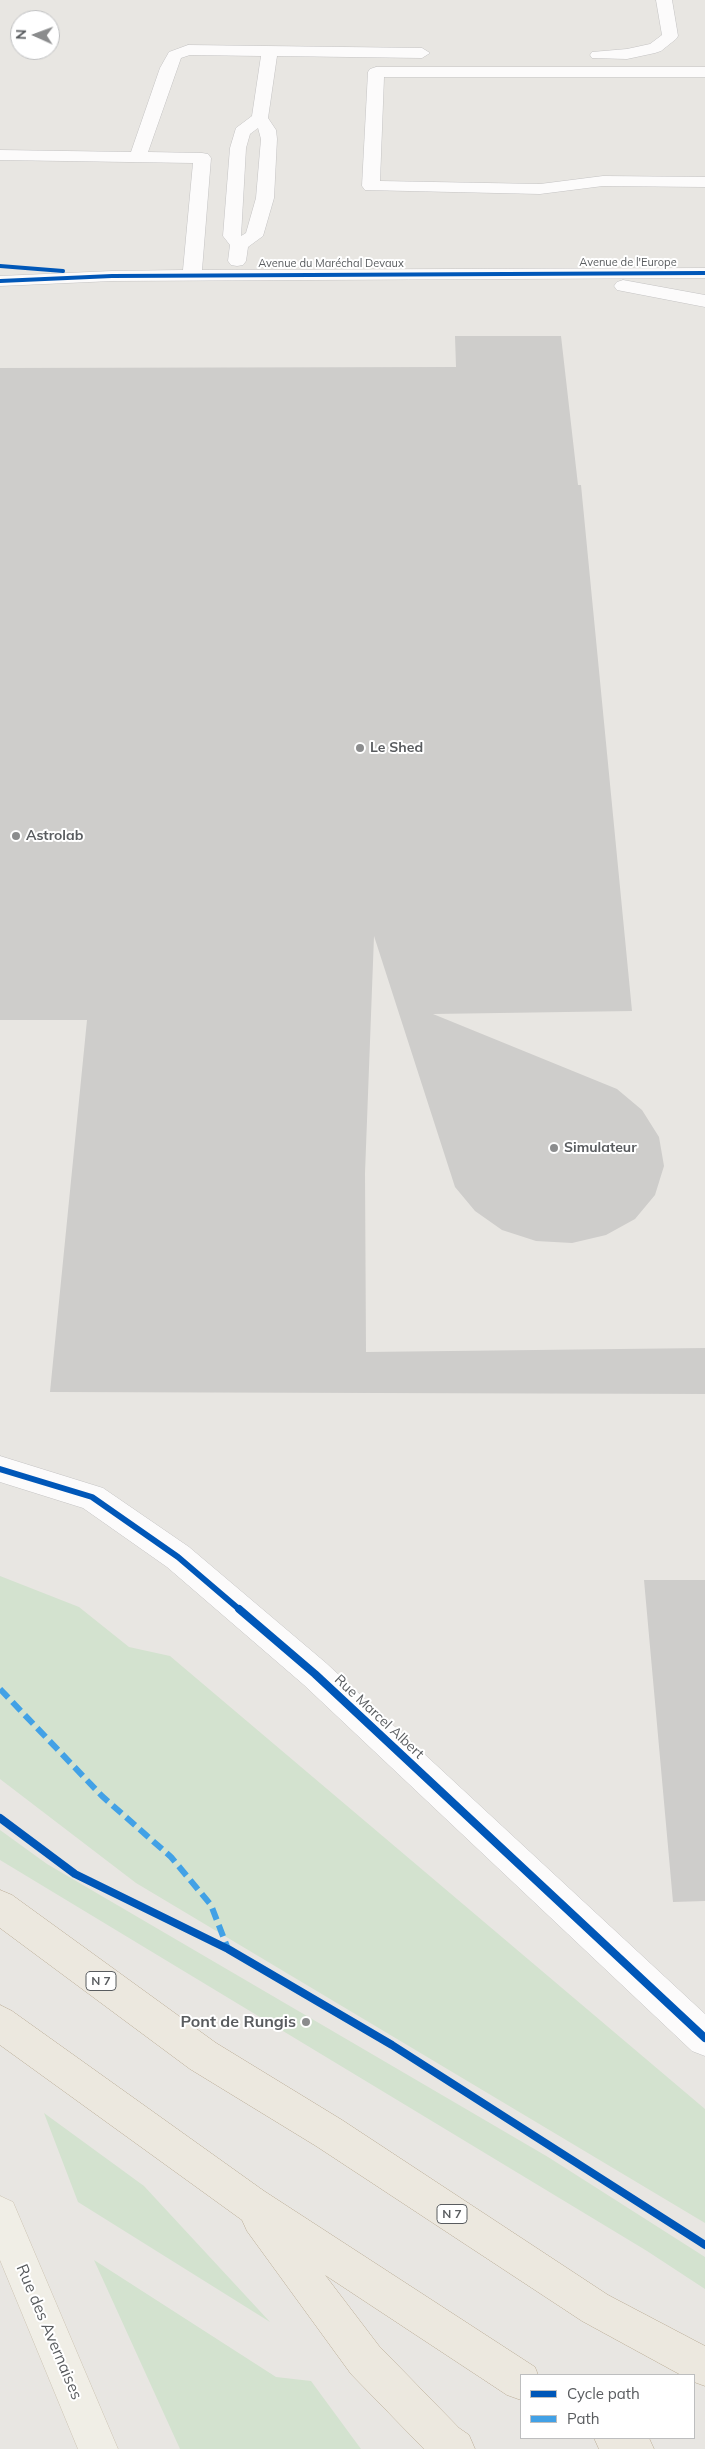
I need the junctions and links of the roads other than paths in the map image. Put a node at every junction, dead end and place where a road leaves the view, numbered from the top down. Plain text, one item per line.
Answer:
1 (664, 0) edge
2 (270, 51) junction
3 (438, 53) dead end
4 (586, 54) dead end
5 (705, 72) edge
6 (260, 118) junction
7 (0, 155) edge
8 (138, 156) junction
9 (705, 182) edge
10 (239, 245) junction
11 (0, 266) edge
12 (550, 273) junction
13 (705, 273) edge
14 (192, 275) junction
15 (234, 275) junction
16 (112, 276) junction
17 (0, 281) edge
18 (705, 301) edge
19 (0, 1469) edge
20 (0, 1907) edge
21 (0, 2023) edge
22 (705, 2038) edge
23 (251, 2204) junction
24 (0, 2215) edge
25 (705, 2367) edge
26 (520, 2380) edge
27 (616, 2439) edge
28 (98, 2449) edge
29 (455, 2449) edge
30 (634, 2449) edge

1 - 4 street
2 - 3 street
2 - 6 street
2 - 8 street
5 - 9 street
6 - 10 street
6 - 10 street
7 - 8 street
8 - 14 street
10 - 15 street
11 - 16 street, Avenue du Maréchal Devaux
12 - 13 street, Avenue de l'Europe
12 - 15 street, Avenue du Maréchal Devaux
12 - 18 street
14 - 15 street, Avenue du Maréchal Devaux
14 - 16 street, Avenue du Maréchal Devaux
16 - 17 street, Avenue du Maréchal Devaux
19 - 22 street, Rue Marcel Albert
20 - 25 highway, N 7
21 - 23 highway
23 - 26 highway
23 - 29 highway
24 - 28 main road, Rue des Avernaises
27 - 30 highway

